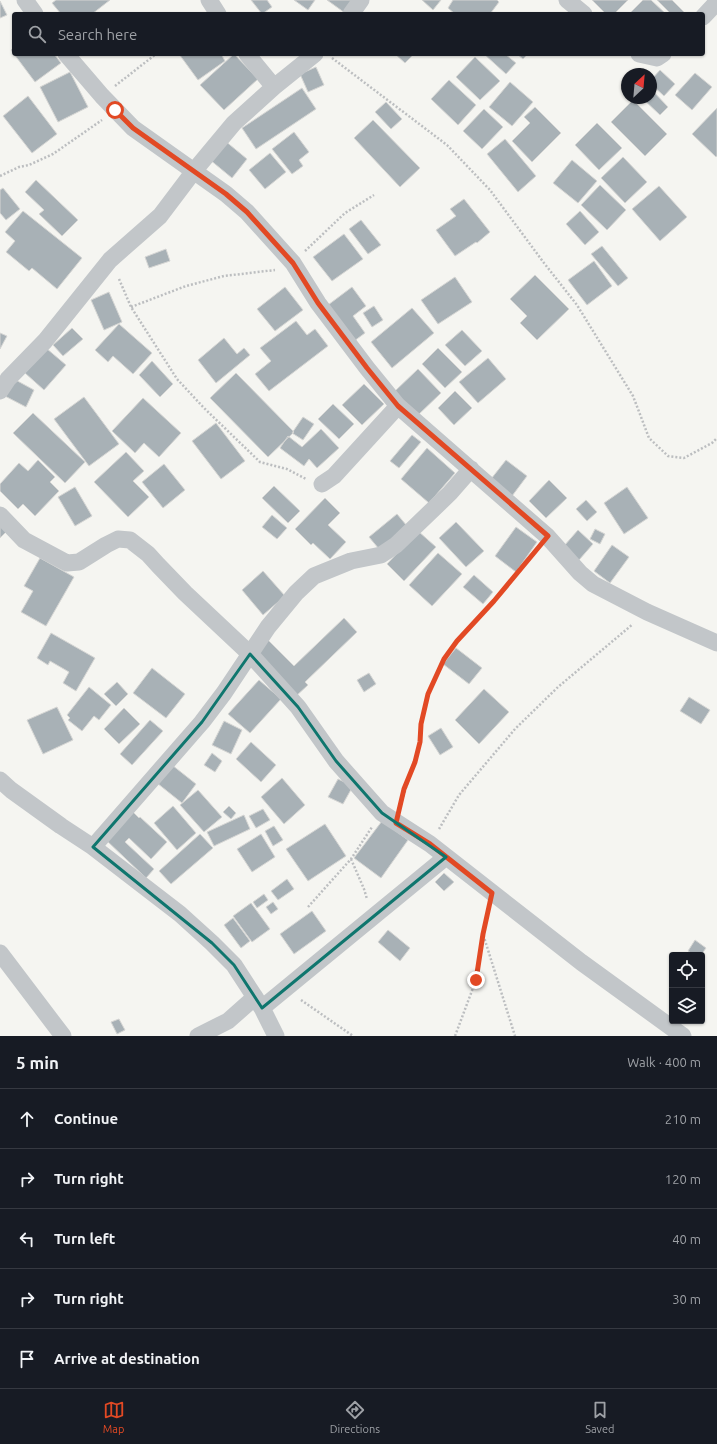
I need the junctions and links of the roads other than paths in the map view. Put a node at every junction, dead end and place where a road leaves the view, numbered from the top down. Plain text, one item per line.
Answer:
1 (24, 0) edge
2 (209, 0) edge
3 (361, 0) edge
4 (567, 0) edge
5 (717, 2) edge
6 (33, 12) edge
7 (217, 12) edge
8 (352, 12) edge
9 (582, 12) edge
10 (705, 15) edge
11 (68, 56) edge
12 (249, 56) edge
13 (313, 56) edge
14 (648, 56) edge
15 (660, 56) edge
16 (274, 87) junction
17 (194, 171) junction
18 (0, 391) edge
19 (398, 406) junction
20 (471, 469) junction
21 (322, 484) road end
22 (0, 515) edge
23 (717, 643) edge
24 (250, 654) junction
25 (0, 780) edge
26 (93, 847) junction
27 (446, 857) junction
28 (3, 962) edge
29 (258, 1003) junction
30 (63, 1036) edge
31 (198, 1036) edge
32 (276, 1036) edge
33 (683, 1036) edge

1 - 6 street
2 - 7 street
3 - 8 street
4 - 9 street
5 - 10 street
11 - 17 street
12 - 16 street
13 - 16 street
14 - 15 street
16 - 17 street
17 - 18 street
17 - 19 street
19 - 20 street
19 - 21 street
20 - 23 street
20 - 24 street
22 - 24 street
24 - 26 street
24 - 27 street
25 - 26 street
26 - 29 street
27 - 29 street
27 - 33 street
28 - 30 street
29 - 31 street
29 - 32 street

